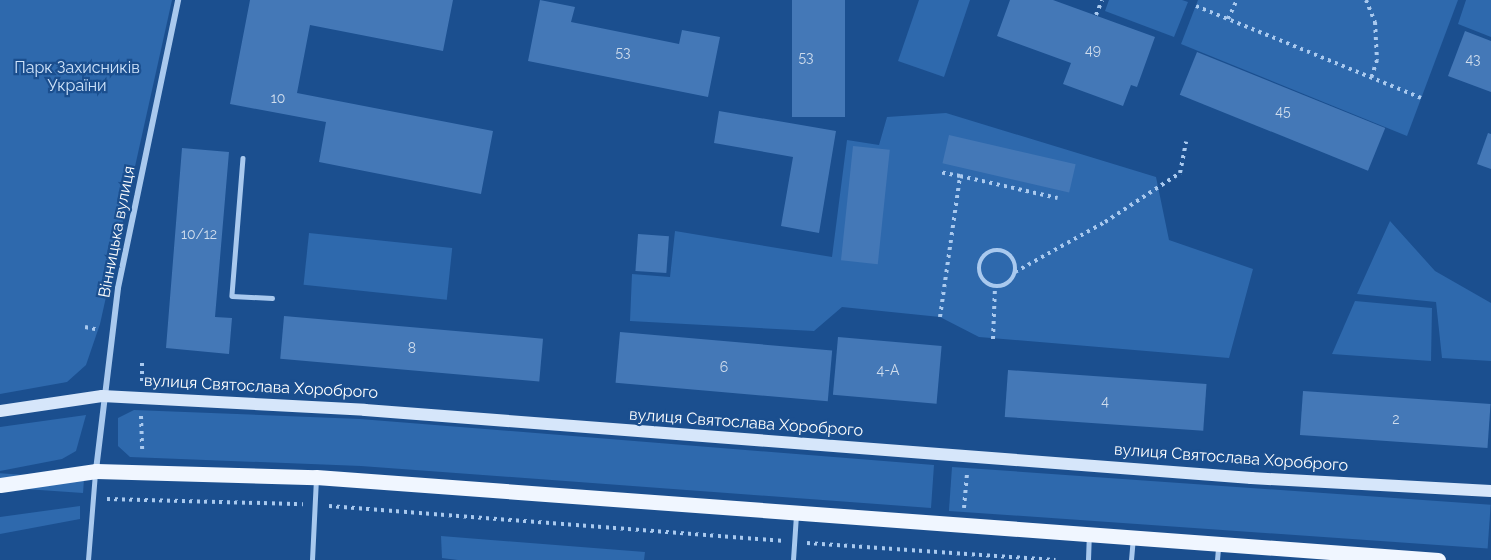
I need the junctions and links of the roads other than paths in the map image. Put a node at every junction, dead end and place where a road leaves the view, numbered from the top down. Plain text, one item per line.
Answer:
1 (178, 0) edge
2 (243, 158) dead end
3 (272, 298) dead end
4 (102, 396) junction
5 (0, 411) edge
6 (96, 471) junction
7 (316, 477) junction
8 (0, 484) edge
9 (1491, 491) edge
10 (796, 511) junction
11 (1089, 533) junction
12 (1134, 536) junction
13 (1218, 543) junction
14 (88, 560) edge
15 (312, 560) edge
16 (793, 560) edge
17 (1088, 560) edge
18 (1131, 560) edge
19 (1217, 560) edge
20 (1438, 560) edge

1 - 4 street, Вінницька вулиця
2 - 3 lane
4 - 5 street, вулиця Святослава Хороброго
4 - 6 street, Вінницька вулиця
4 - 9 street, вулиця Святослава Хороброго
6 - 7 main road
6 - 8 main road
6 - 14 lane
7 - 10 main road
7 - 15 lane
10 - 11 main road
10 - 16 lane
11 - 12 main road
11 - 17 lane
12 - 13 main road
12 - 18 lane
13 - 19 lane
13 - 20 main road

